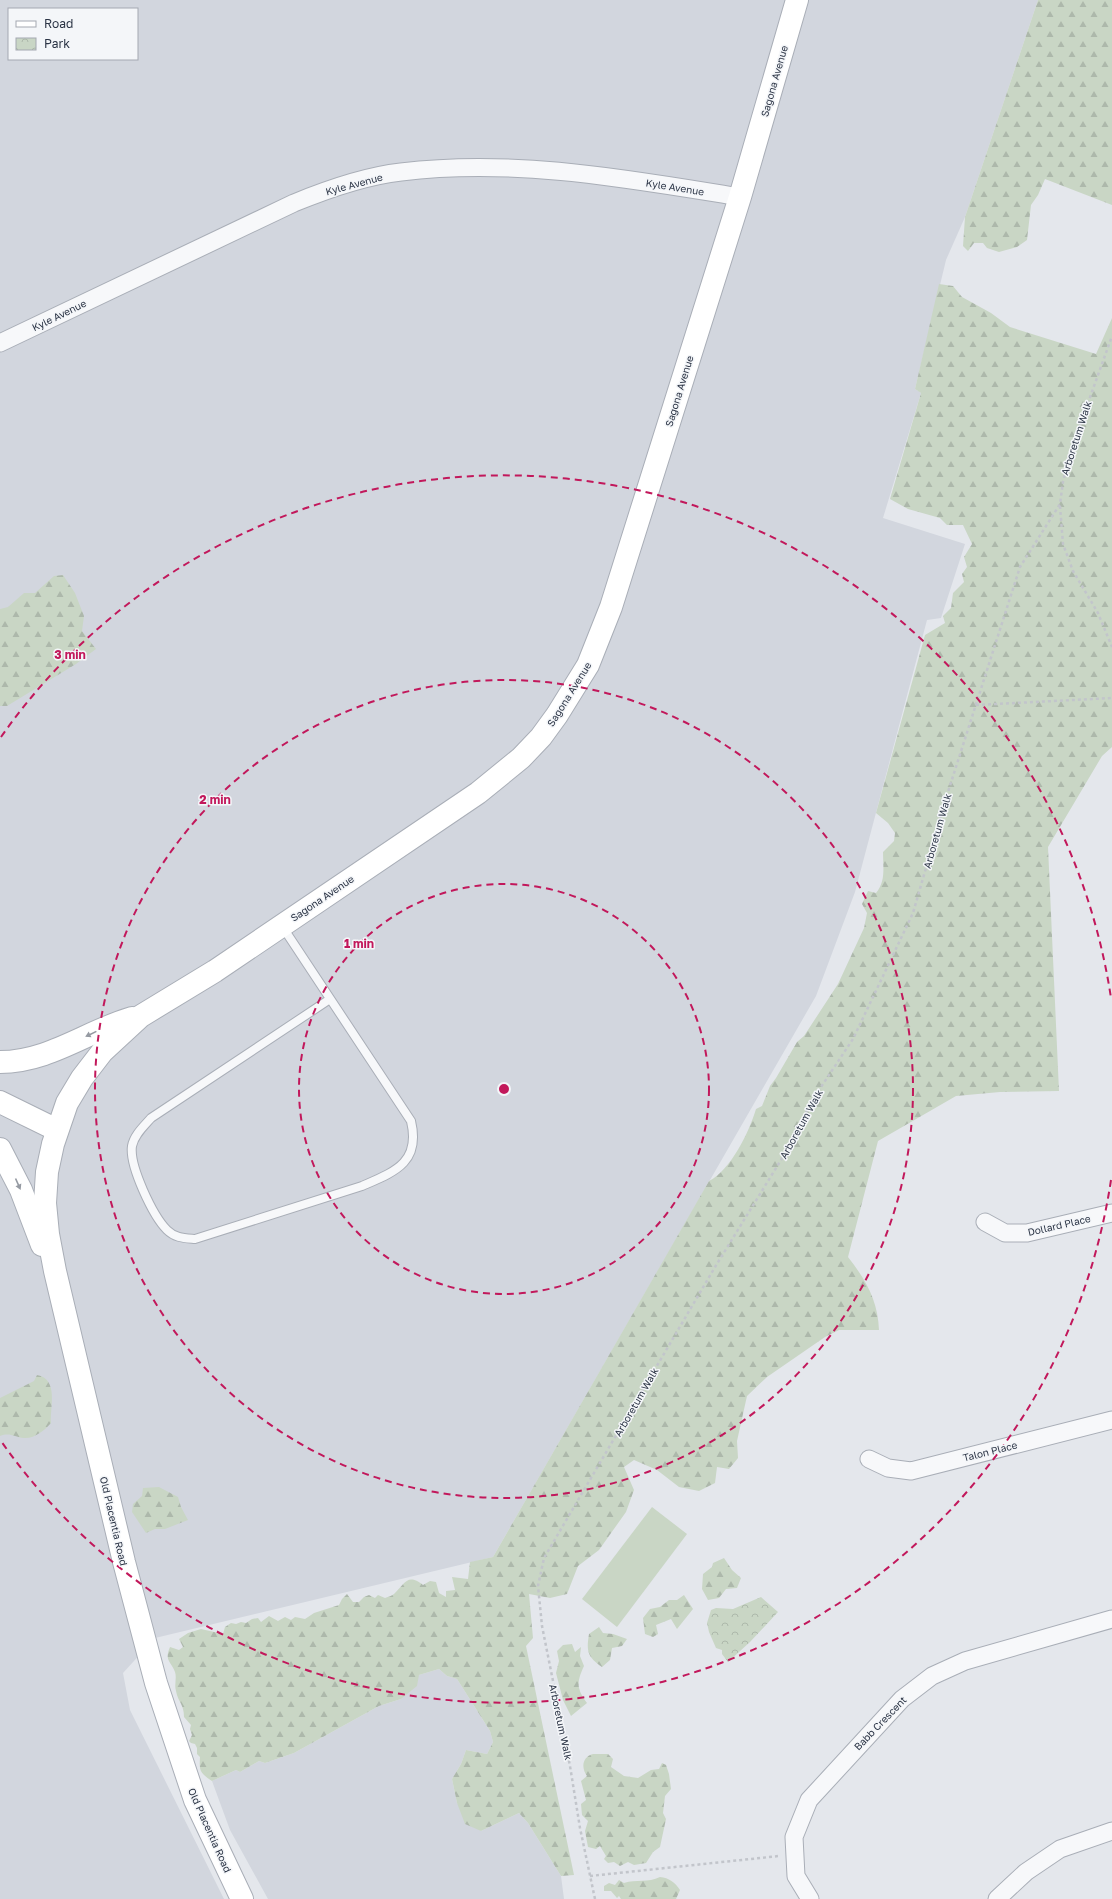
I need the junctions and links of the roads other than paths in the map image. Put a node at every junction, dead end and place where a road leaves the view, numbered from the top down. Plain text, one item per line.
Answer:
1 (797, 0) edge
2 (740, 197) junction
3 (0, 343) edge
4 (282, 926) junction
5 (330, 999) junction
6 (141, 1016) junction
7 (0, 1062) edge
8 (0, 1102) edge
9 (57, 1130) junction
10 (0, 1149) edge
11 (1112, 1212) edge
12 (985, 1222) dead end
13 (55, 1271) junction
14 (1112, 1420) edge
15 (869, 1459) dead end
16 (1112, 1619) edge
17 (1112, 1832) edge
18 (242, 1899) edge
19 (810, 1899) edge
20 (997, 1899) edge

1 - 2 main road, Sagona Avenue
2 - 3 street, Kyle Avenue
2 - 4 main road, Sagona Avenue
4 - 5 lane
4 - 6 main road, Sagona Avenue
5 - 5 lane
6 -> 7 main road
6 - 9 main road, Sagona Avenue
8 - 9 main road
9 - 13 main road, Old Placentia Road
10 -> 13 main road
11 - 12 street, Dollard Place
13 - 18 main road, Old Placentia Road
14 - 15 street, Talon Place
16 - 19 street, Babb Crescent
17 - 20 street

